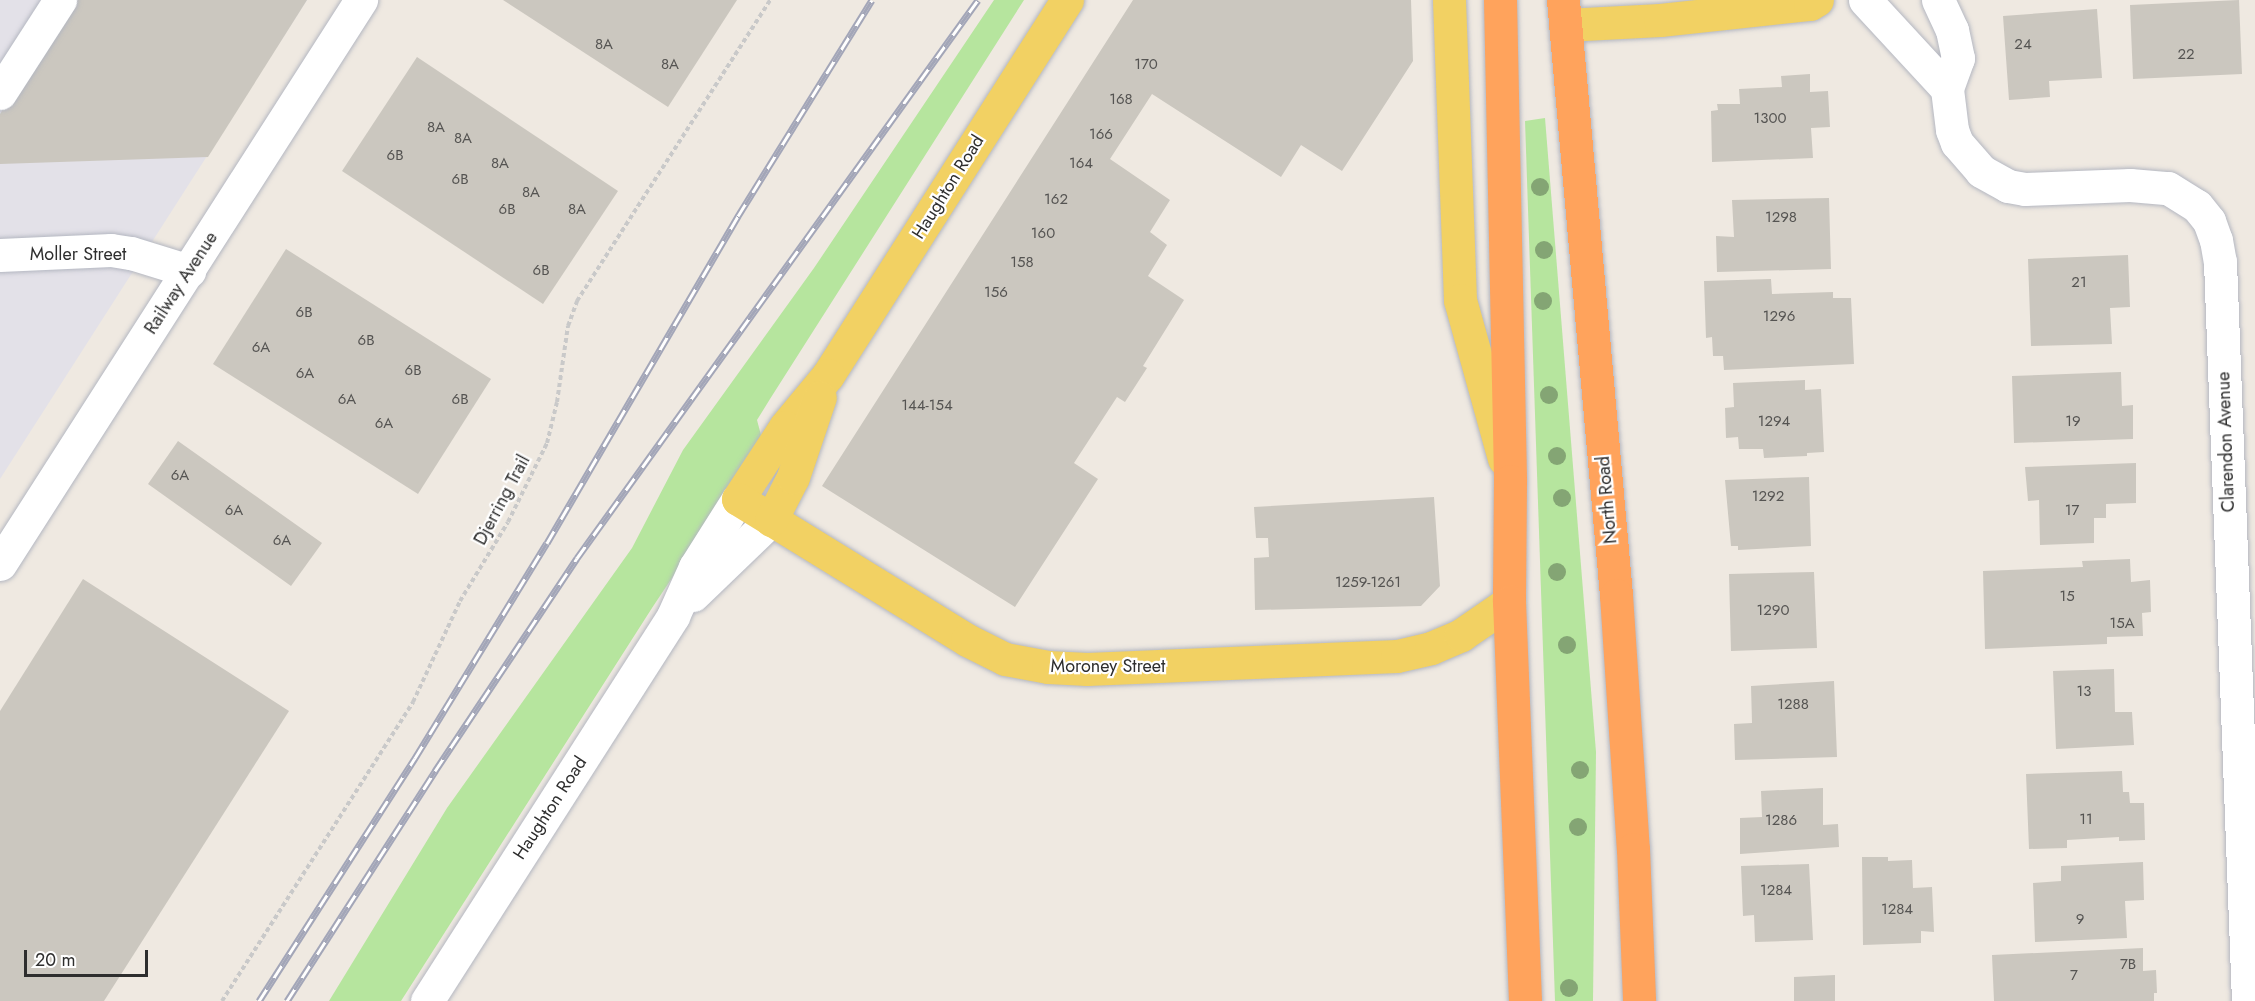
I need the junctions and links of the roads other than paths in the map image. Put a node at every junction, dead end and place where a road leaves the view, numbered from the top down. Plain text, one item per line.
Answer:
1 (60, 0) edge
2 (361, 0) edge
3 (1067, 0) edge
4 (1449, 0) edge
5 (1500, 0) edge
6 (1817, 0) edge
7 (1864, 0) edge
8 (1938, 0) edge
9 (1635, 10) edge
10 (1564, 13) edge
11 (1947, 89) junction
12 (0, 93) edge
13 (0, 255) edge
14 (189, 271) junction
15 (828, 375) junction
16 (1510, 481) junction
17 (738, 499) junction
18 (771, 520) junction
19 (0, 564) edge
20 (1509, 602) junction
21 (673, 616) junction
22 (2248, 840) edge
23 (427, 1001) edge
24 (1525, 1001) edge
25 (1639, 1001) edge
26 (2248, 1001) edge

1 - 12 street
2 - 14 street, Railway Avenue
3 - 15 main road, Haughton Road
4 - 16 main road
5 - 16 highway
6 - 9 main road
7 - 11 street
8 - 11 street, Clarendon Avenue
9 - 10 main road
10 - 25 highway, North Road
11 - 22 street, Clarendon Avenue
13 - 14 street, Moller Street
14 - 19 street, Railway Avenue
15 - 17 main road, Haughton Road
15 - 18 main road, Haughton Road
16 - 20 highway
17 - 18 main road, Moroney Street
17 - 21 street, Haughton Road
18 - 20 main road, Moroney Street
18 - 21 street, Haughton Road
20 - 24 highway
21 - 23 street, Haughton Road
22 - 26 street, Clarendon Avenue

